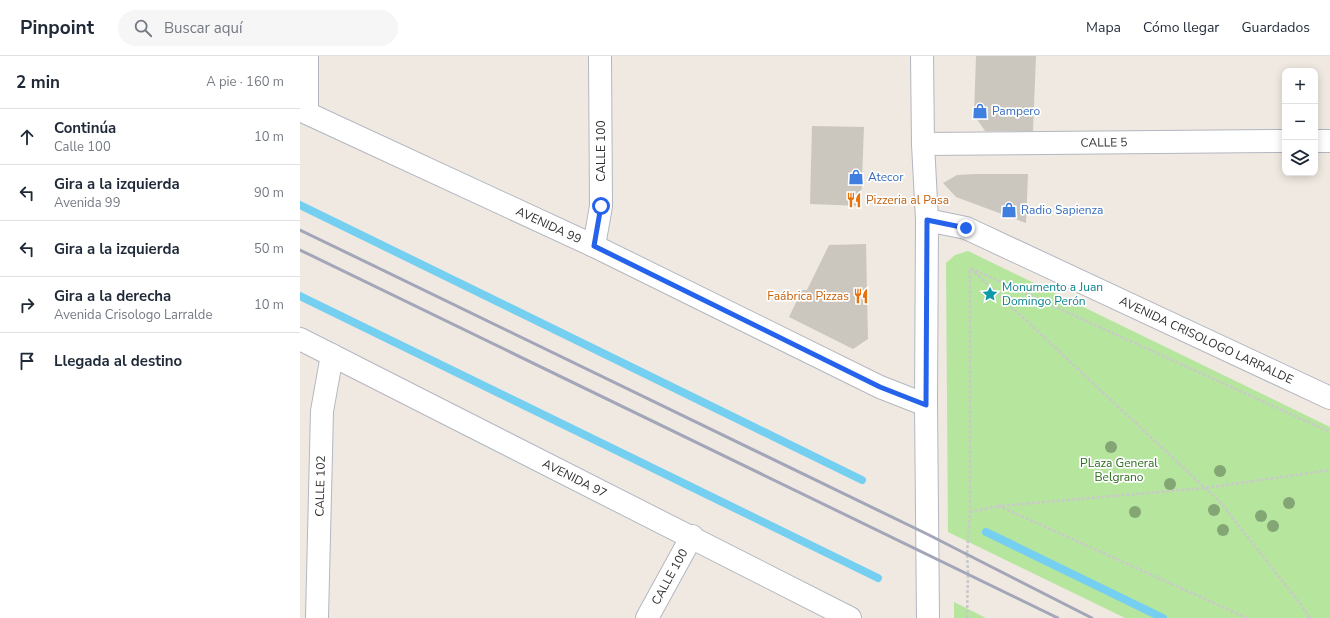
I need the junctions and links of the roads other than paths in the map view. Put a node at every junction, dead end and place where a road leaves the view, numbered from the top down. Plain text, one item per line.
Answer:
1 (307, 56) edge
2 (600, 56) edge
3 (922, 56) edge
4 (303, 111) edge
5 (1282, 141) edge
6 (1318, 141) edge
7 (1330, 141) edge
8 (923, 144) junction
9 (927, 220) junction
10 (594, 246) junction
11 (300, 339) edge
12 (332, 355) junction
13 (1330, 398) edge
14 (926, 405) junction
15 (692, 536) junction
16 (317, 618) edge
17 (647, 618) edge
18 (850, 618) edge
19 (928, 618) edge

1 - 4 street
2 - 10 street, CALLE 100
3 - 8 street
4 - 10 street, AVENIDA 99
5 - 8 street, CALLE 5
6 - 7 street
8 - 9 street
9 - 13 street, AVENIDA CRISOLOGO LARRALDE
9 - 14 street
10 - 14 street, AVENIDA 99
11 - 12 street, AVENIDA 97
12 - 15 street, AVENIDA 97
12 - 16 street, CALLE 102
14 - 19 street
15 - 17 street, CALLE 100
15 - 18 street, AVENIDA 97

